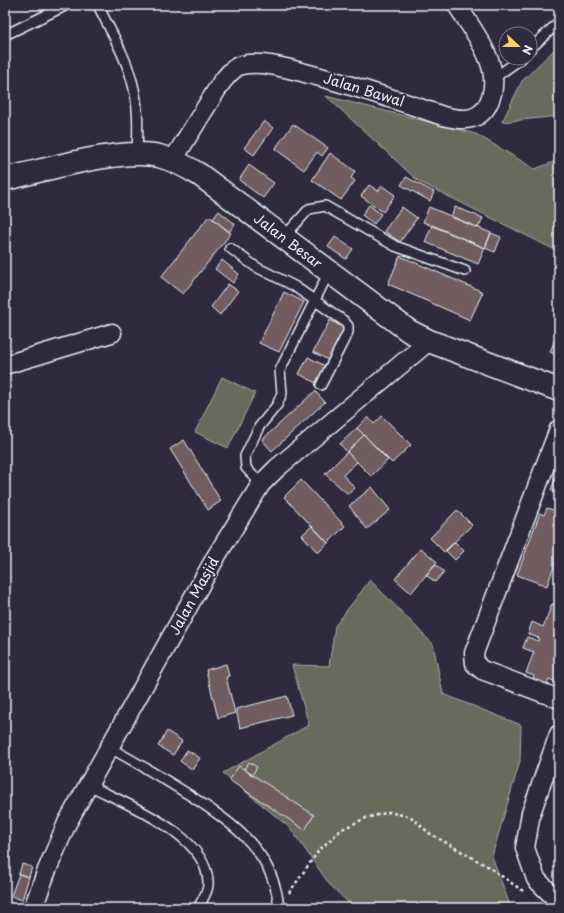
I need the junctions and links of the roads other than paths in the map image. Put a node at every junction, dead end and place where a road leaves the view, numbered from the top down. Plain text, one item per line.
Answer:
1 (67, 5) edge
2 (98, 5) edge
3 (457, 5) edge
4 (559, 22) edge
5 (5, 36) edge
6 (538, 42) edge
7 (511, 66) edge
8 (494, 78) junction
9 (138, 154) junction
10 (173, 160) junction
11 (5, 179) edge
12 (284, 238) junction
13 (230, 248) dead end
14 (465, 271) dead end
15 (329, 272) junction
16 (315, 301) junction
17 (112, 333) dead end
18 (430, 342) junction
19 (5, 365) edge
20 (321, 385) dead end
21 (559, 390) edge
22 (559, 429) edge
23 (262, 484) junction
24 (559, 699) edge
25 (559, 734) edge
26 (110, 748) junction
27 (88, 785) junction
28 (559, 902) edge
29 (33, 908) edge
30 (198, 908) edge
31 (279, 908) edge

1 - 5 lane
2 - 9 lane
3 - 8 street, Jalan Bawal
4 - 6 lane
7 - 8 lane
8 - 10 street, Jalan Bawal
9 - 10 street, Jalan Besar
9 - 11 street, Jalan Besar
10 - 12 street, Jalan Besar
12 - 14 lane
12 - 15 street, Jalan Besar
13 - 16 lane
15 - 16 lane
15 - 18 street, Jalan Besar
16 - 20 lane
16 - 23 lane
17 - 19 street
18 - 21 street, Jalan Besar
18 - 23 street, Jalan Masjid
22 - 24 street
23 - 26 street, Jalan Masjid
25 - 28 street
26 - 27 street, Jalan Masjid
26 - 31 lane
27 - 29 street, Jalan Masjid
27 - 30 lane

